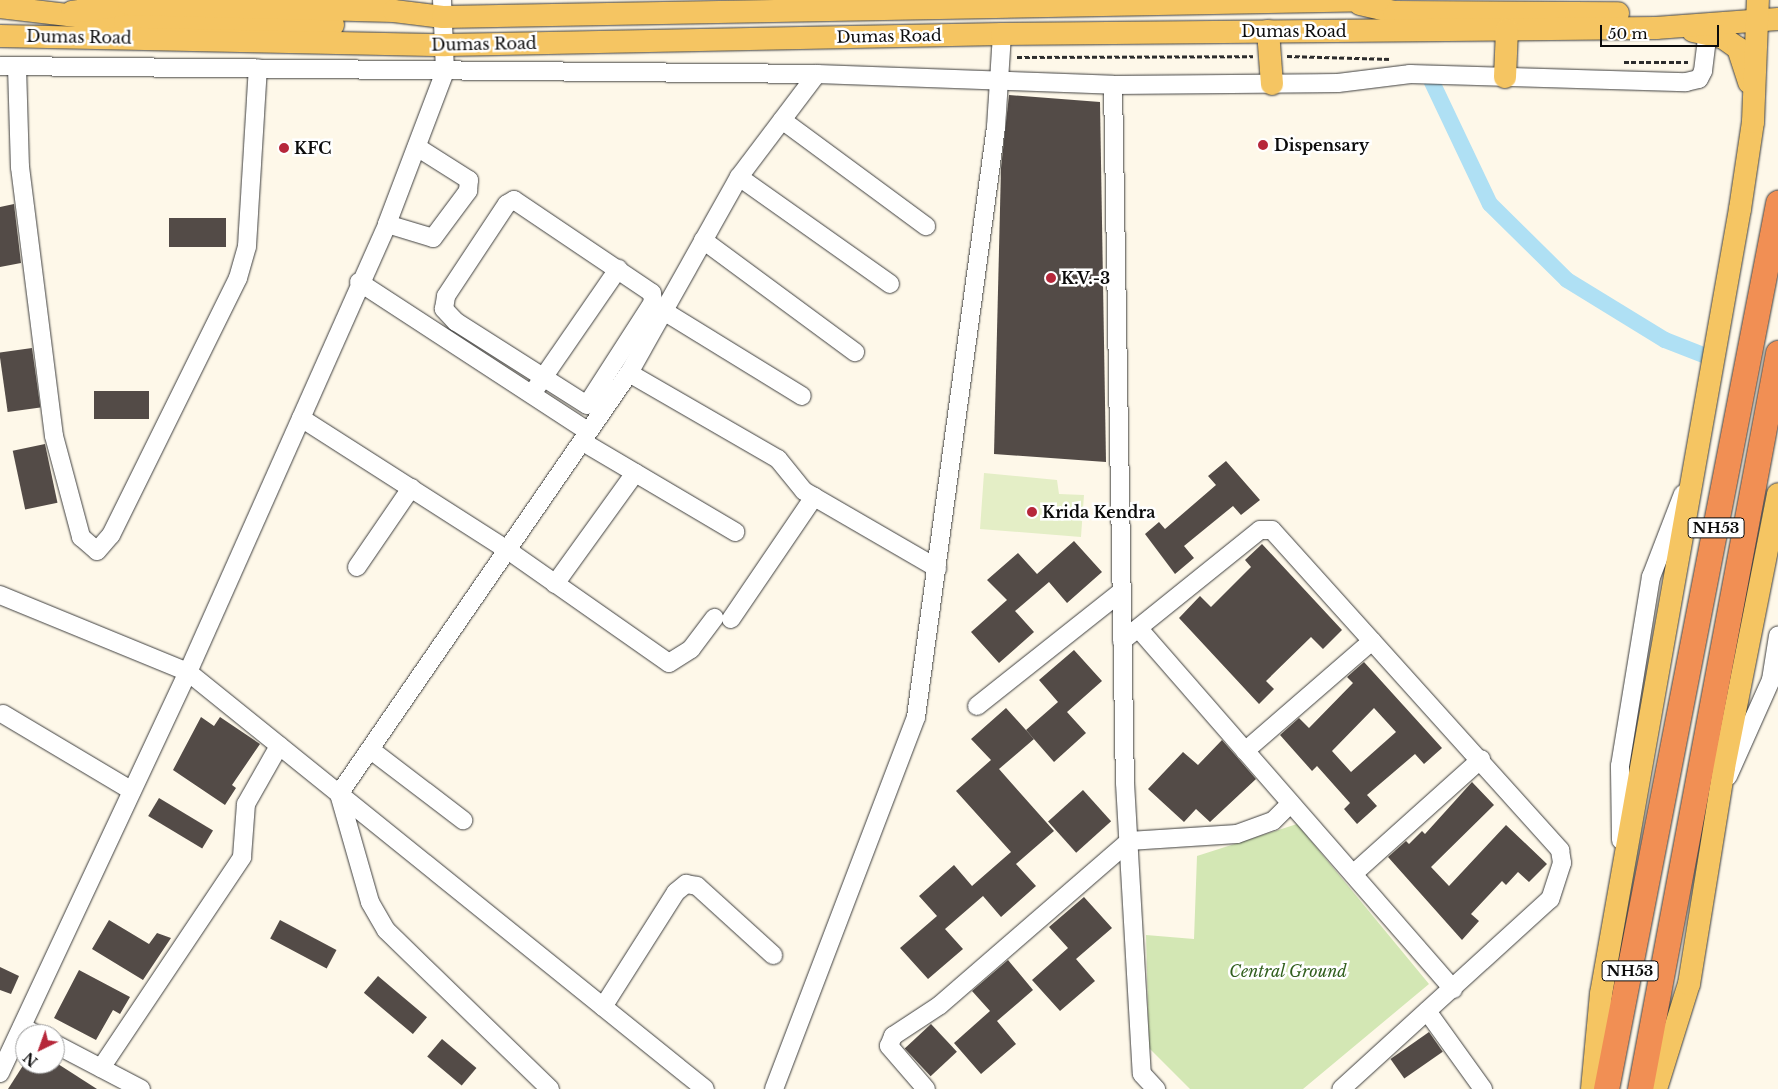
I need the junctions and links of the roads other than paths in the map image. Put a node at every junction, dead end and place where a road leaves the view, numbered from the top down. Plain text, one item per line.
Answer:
1 (1369, 2) edge
2 (0, 7) edge
3 (443, 9) edge
4 (1765, 12) edge
5 (1706, 28) junction
6 (1507, 30) junction
7 (1268, 31) junction
8 (1002, 34) junction
9 (0, 36) edge
10 (445, 45) junction
11 (9, 66) edge
12 (258, 68) junction
13 (445, 71) junction
14 (817, 74) junction
15 (1505, 77) junction
16 (1000, 83) junction
17 (1272, 84) junction
18 (1113, 85) junction
19 (782, 120) junction
20 (1752, 128) junction
21 (417, 147) junction
22 (739, 177) junction
23 (1778, 203) edge
24 (387, 224) junction
25 (926, 226) dead end
26 (703, 240) junction
27 (618, 269) junction
28 (359, 282) junction
29 (890, 284) dead end
30 (444, 309) junction
31 (662, 310) junction
32 (431, 329) junction
33 (855, 352) dead end
34 (1778, 353) edge
35 (629, 373) junction
36 (542, 379) junction
37 (531, 394) junction
38 (802, 396) dead end
39 (301, 418) junction
40 (586, 437) junction
41 (635, 473) junction
42 (411, 488) junction
43 (1778, 494) edge
44 (814, 497) junction
45 (735, 532) dead end
46 (509, 551) junction
47 (357, 567) dead end
48 (937, 568) junction
49 (555, 584) junction
50 (1121, 592) junction
51 (0, 595) edge
52 (1139, 629) junction
53 (1778, 636) edge
54 (1372, 641) junction
55 (1122, 642) junction
56 (188, 672) junction
57 (977, 706) dead end
58 (3, 714) dead end
59 (279, 746) junction
60 (371, 750) junction
61 (1246, 751) junction
62 (1481, 759) junction
63 (132, 791) junction
64 (339, 794) junction
65 (1719, 797) junction
66 (1290, 803) junction
67 (462, 820) dead end
68 (1129, 840) junction
69 (1353, 874) junction
70 (772, 955) dead end
71 (1453, 989) junction
72 (603, 1007) junction
73 (1427, 1011) junction
74 (32, 1024) edge
75 (65, 1049) edge
76 (15, 1051) edge
77 (101, 1068) junction
78 (0, 1073) edge
79 (1151, 1087) edge
80 (141, 1089) edge
81 (550, 1089) edge
82 (705, 1089) edge
83 (774, 1089) edge
84 (926, 1089) edge
85 (1341, 1089) edge
86 (1483, 1089) edge
87 (1592, 1089) edge
88 (1606, 1089) edge
89 (1640, 1089) edge
90 (1656, 1089) edge

1 - 3 main road
1 - 5 main road
2 - 3 main road
3 - 10 street
4 - 5 main road, Dumas Road
4 - 20 main road
5 - 6 main road, Dumas Road
5 - 15 street
5 - 20 main road
6 - 7 main road, Dumas Road
6 - 15 main road
7 - 8 main road, Dumas Road
7 - 17 main road
8 - 10 main road, Dumas Road
8 - 16 street
9 - 10 main road, Dumas Road
10 - 13 street
11 - 12 street
11 - 12 street
12 - 13 street
13 - 14 street
13 - 21 street
14 - 16 street
14 - 19 street
15 - 17 street
16 - 18 street
16 - 48 street
17 - 18 street
18 - 50 street
19 - 22 street
19 - 25 street
20 - 87 main road
21 - 24 street
21 - 24 street
22 - 26 street
22 - 29 street
23 - 88 highway, NH53
24 - 28 street
26 - 31 street
26 - 33 street
27 - 30 street
27 - 36 street
27 - 36 street
28 - 32 street
28 - 39 street
30 - 32 street
30 - 36 street
31 - 35 street
31 - 38 street
32 - 37 street
34 - 89 highway, NH53
35 - 40 street
35 - 44 street
36 - 37 street
37 - 40 street
39 - 42 street
39 - 56 street
40 - 41 street
40 - 46 street
41 - 45 street
41 - 49 street
42 - 46 street
42 - 47 street
43 - 65 main road
44 - 48 street
44 - 49 street
46 - 49 street
46 - 60 street
48 - 83 street
50 - 55 street
50 - 57 street
51 - 56 street
52 - 54 street
52 - 55 street
52 - 61 street
53 - 65 street
54 - 61 street
54 - 62 street
55 - 68 street
56 - 59 street
56 - 63 street
58 - 63 street
59 - 64 street
59 - 77 street
60 - 64 street
60 - 67 street
61 - 66 street
62 - 69 street
62 - 71 street
63 - 74 street
64 - 72 street
64 - 81 street
65 - 90 main road
66 - 68 street
66 - 69 street
68 - 79 street
68 - 84 street
69 - 71 street
70 - 72 street
71 - 73 street
72 - 82 street
73 - 85 street
73 - 86 street
75 - 77 street
76 - 78 street
77 - 80 street

